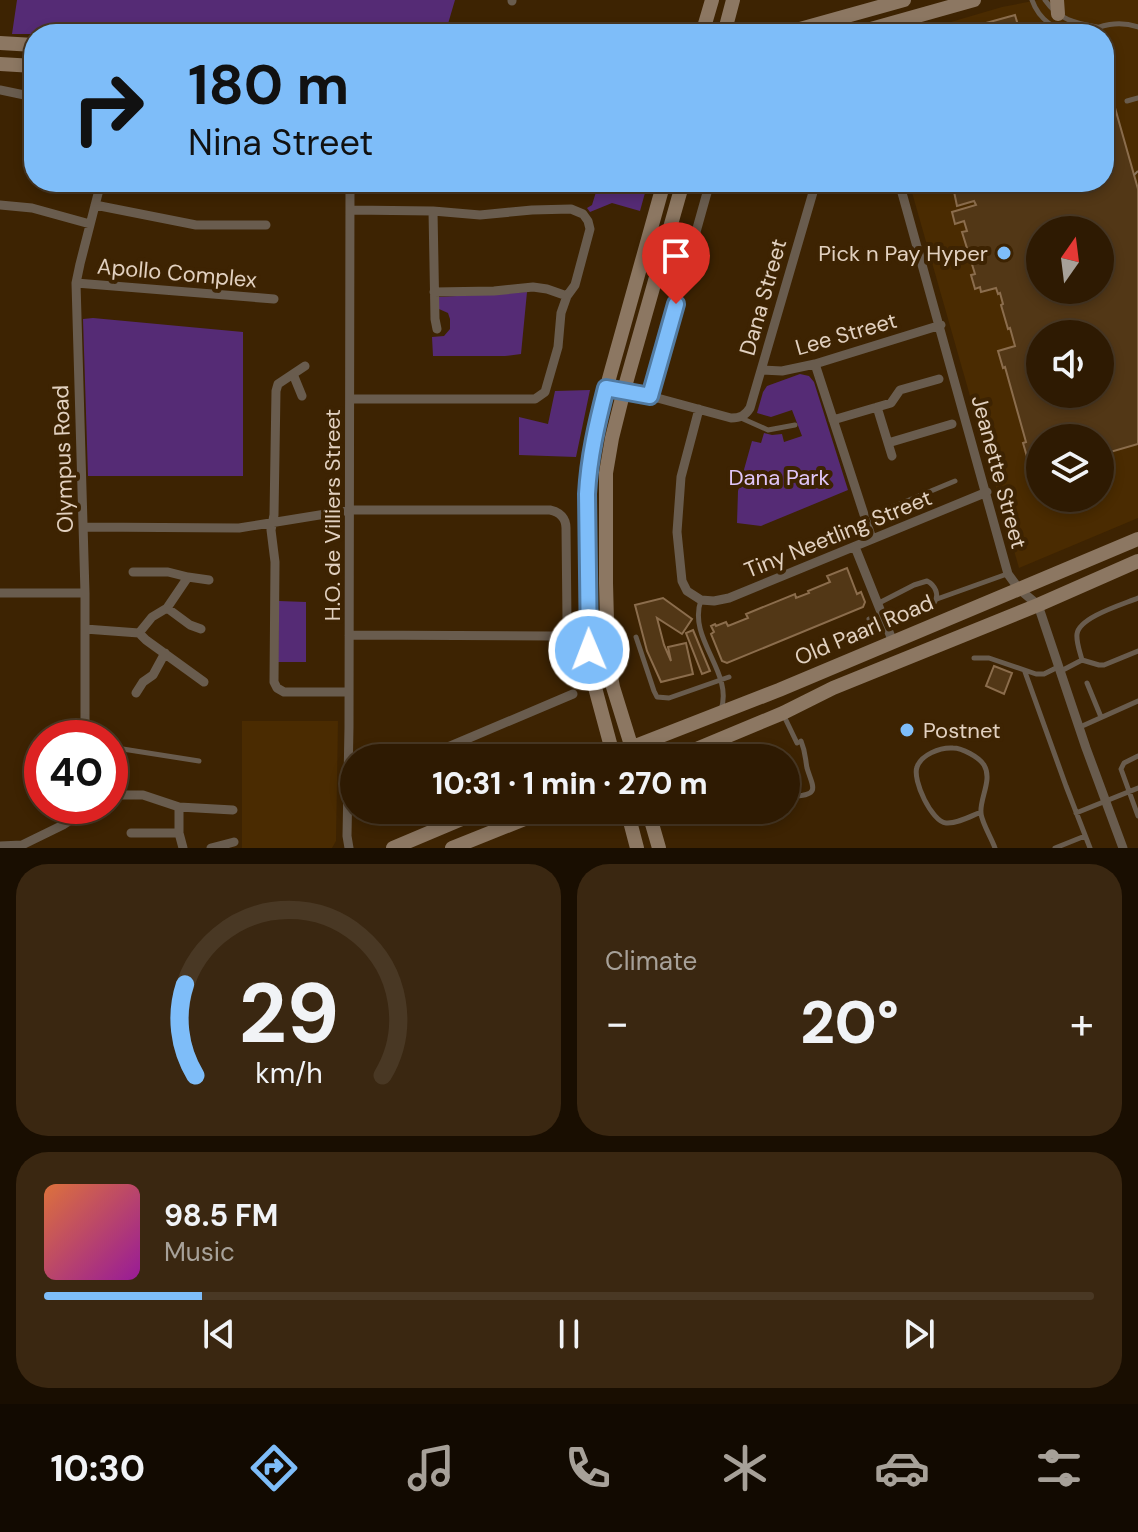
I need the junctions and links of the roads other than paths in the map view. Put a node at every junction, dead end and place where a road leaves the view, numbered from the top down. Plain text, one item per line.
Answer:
1 (712, 0) edge
2 (733, 0) edge
3 (904, 0) edge
4 (974, 0) edge
5 (1032, 0) edge
6 (1045, 0) edge
7 (1057, 7) edge
8 (705, 24) edge
9 (727, 24) edge
10 (818, 24) edge
11 (889, 24) edge
12 (1050, 24) edge
13 (1080, 24) edge
14 (1111, 24) edge
15 (1137, 25) edge
16 (0, 43) edge
17 (24, 44) edge
18 (0, 64) edge
19 (24, 65) edge
20 (0, 90) edge
21 (24, 95) edge
22 (1138, 98) edge
23 (1127, 101) dead end
24 (98, 192) edge
25 (350, 192) edge
26 (661, 192) edge
27 (680, 192) edge
28 (707, 192) edge
29 (813, 192) edge
30 (902, 192) edge
31 (0, 205) edge
32 (95, 205) junction
33 (351, 210) junction
34 (433, 211) junction
35 (90, 224) junction
36 (266, 225) dead end
37 (76, 283) junction
38 (434, 292) junction
39 (567, 296) junction
40 (274, 299) dead end
41 (941, 325) junction
42 (437, 329) dead end
43 (815, 364) junction
44 (305, 366) dead end
45 (761, 370) junction
46 (293, 374) junction
47 (939, 379) dead end
48 (606, 388) junction
49 (624, 390) junction
50 (302, 396) dead end
51 (650, 396) junction
52 (350, 399) junction
53 (877, 407) junction
54 (699, 409) junction
55 (740, 418) junction
56 (833, 420) junction
57 (952, 424) dead end
58 (795, 425) dead end
59 (888, 443) junction
60 (892, 456) dead end
61 (955, 481) dead end
62 (987, 492) junction
63 (350, 510) junction
64 (865, 518) junction
65 (273, 523) junction
66 (84, 527) junction
67 (872, 539) junction
68 (1138, 539) edge
69 (855, 547) junction
70 (1138, 561) edge
71 (133, 572) dead end
72 (1008, 574) junction
73 (188, 577) junction
74 (209, 580) dead end
75 (1019, 589) junction
76 (0, 593) edge
77 (85, 593) junction
78 (1138, 598) edge
79 (701, 600) junction
80 (936, 600) junction
81 (878, 603) junction
82 (1038, 605) junction
83 (167, 608) junction
84 (884, 617) junction
85 (869, 619) dead end
86 (85, 629) junction
87 (201, 629) dead end
88 (139, 633) junction
89 (349, 635) junction
90 (636, 637) dead end
91 (893, 642) junction
92 (1138, 651) edge
93 (165, 653) junction
94 (974, 658) dead end
95 (1082, 660) junction
96 (1059, 669) junction
97 (1025, 672) junction
98 (729, 677) dead end
99 (721, 681) junction
100 (204, 682) dead end
101 (1087, 683) dead end
102 (349, 692) junction
103 (136, 693) dead end
104 (573, 694) dead end
105 (1138, 701) edge
106 (720, 713) junction
107 (783, 713) junction
108 (1101, 717) junction
109 (85, 720) edge
110 (1079, 727) junction
111 (350, 744) edge
112 (455, 744) edge
113 (608, 744) edge
114 (630, 744) edge
115 (653, 744) edge
116 (709, 744) edge
117 (128, 750) edge
118 (1138, 756) edge
119 (199, 761) dead end
120 (1138, 788) edge
121 (1129, 793) junction
122 (128, 795) edge
123 (800, 797) edge
124 (1106, 801) junction
125 (179, 807) junction
126 (233, 810) dead end
127 (981, 812) junction
128 (1076, 813) junction
129 (1138, 816) edge
130 (63, 824) edge
131 (348, 824) edge
132 (450, 824) edge
133 (512, 824) edge
134 (631, 824) edge
135 (652, 824) edge
136 (131, 833) dead end
137 (179, 833) junction
138 (1085, 836) junction
139 (234, 842) dead end
140 (0, 846) edge
141 (183, 848) edge
142 (211, 848) edge
143 (349, 848) edge
144 (393, 848) edge
145 (452, 848) edge
146 (637, 848) edge
147 (659, 848) edge
148 (995, 848) edge
149 (1055, 848) edge
150 (1090, 848) edge
151 (1123, 848) edge

1 - 8 street
2 - 9 street
3 - 10 street
4 - 11 street
5 - 12 lane
6 - 7 lane
7 - 13 lane
14 - 15 lane
16 - 17 street
18 - 19 street
20 - 21 street
22 - 23 lane
24 - 32 street, Olympus Road
25 - 33 street, H.O. de Villiers Street
26 - 48 street
27 - 49 street
28 - 51 street
29 - 45 street, Dana Street
30 - 41 street, Jeanette Street
31 - 35 street
32 - 35 street, Olympus Road
32 - 36 street
33 - 34 street
33 - 52 street, H.O. de Villiers Street
34 - 38 street
34 - 39 street
35 - 37 street, Olympus Road
37 - 40 street, Apollo Complex
37 - 66 street, Olympus Road
38 - 39 street
38 - 42 street
39 - 52 street
41 - 43 street, Lee Street
41 - 62 street, Jeanette Street
43 - 45 street, Lee Street
43 - 56 street
44 - 46 street
45 - 55 street, Dana Street
46 - 50 street
46 - 65 street
47 - 53 street
48 - 49 street
48 - 113 street
49 - 51 street
49 - 114 street
51 - 54 street
52 - 63 street, H.O. de Villiers Street
53 - 56 street
53 - 59 street
54 - 55 street
54 - 79 street
55 - 58 lane
56 - 64 street
57 - 59 street
59 - 60 street
61 - 64 lane
62 - 67 street, Tiny Neetling Street
62 - 72 street, Jeanette Street
63 - 65 street
63 - 89 street, H.O. de Villiers Street
63 - 89 street
64 - 67 street
65 - 66 street
65 - 102 street
66 - 77 street, Olympus Road
67 - 69 street, Tiny Neetling Street
68 - 75 street, Old Paarl Road
69 - 79 street, Tiny Neetling Street
69 - 81 street
70 - 82 street, Old Paarl Road
71 - 73 street
72 - 75 street, Jeanette Street
72 - 80 lane
73 - 74 street
73 - 83 street
75 - 82 street, Jeanette Street
75 - 91 street, Old Paarl Road
76 - 77 street
77 - 86 street, Olympus Road
78 - 95 lane
79 - 99 lane
80 - 81 lane
80 - 84 lane
81 - 84 street
82 - 96 street
82 - 107 street, Old Paarl Road
83 - 87 street
83 - 88 street
84 - 85 lane
84 - 91 street
86 - 88 street
86 - 109 street, Olympus Road
88 - 93 street
89 - 102 street, H.O. de Villiers Street
90 - 99 lane
91 - 106 street, Old Paarl Road
92 - 95 lane
93 - 100 street
93 - 103 street
94 - 97 lane
95 - 96 lane
96 - 97 lane
96 - 110 street
97 - 128 lane
98 - 99 lane
99 - 106 lane
101 - 108 lane
102 - 111 street, H.O. de Villiers Street
104 - 112 street
105 - 108 lane
106 - 115 street, Old Paarl Road
107 - 116 street, Old Paarl Road
107 - 123 lane
108 - 110 lane
110 - 124 street
117 - 119 lane
118 - 121 lane
120 - 121 lane
121 - 124 lane
121 - 129 lane
122 - 125 street
124 - 128 lane
124 - 151 street
125 - 126 street
125 - 137 street
127 - 127 lane
127 - 148 lane
128 - 138 lane
130 - 140 street
131 - 143 street, H.O. de Villiers Street
132 - 144 street
133 - 145 street
134 - 146 street
135 - 147 street
136 - 137 street
137 - 141 street
138 - 149 lane
138 - 150 lane
139 - 142 street

